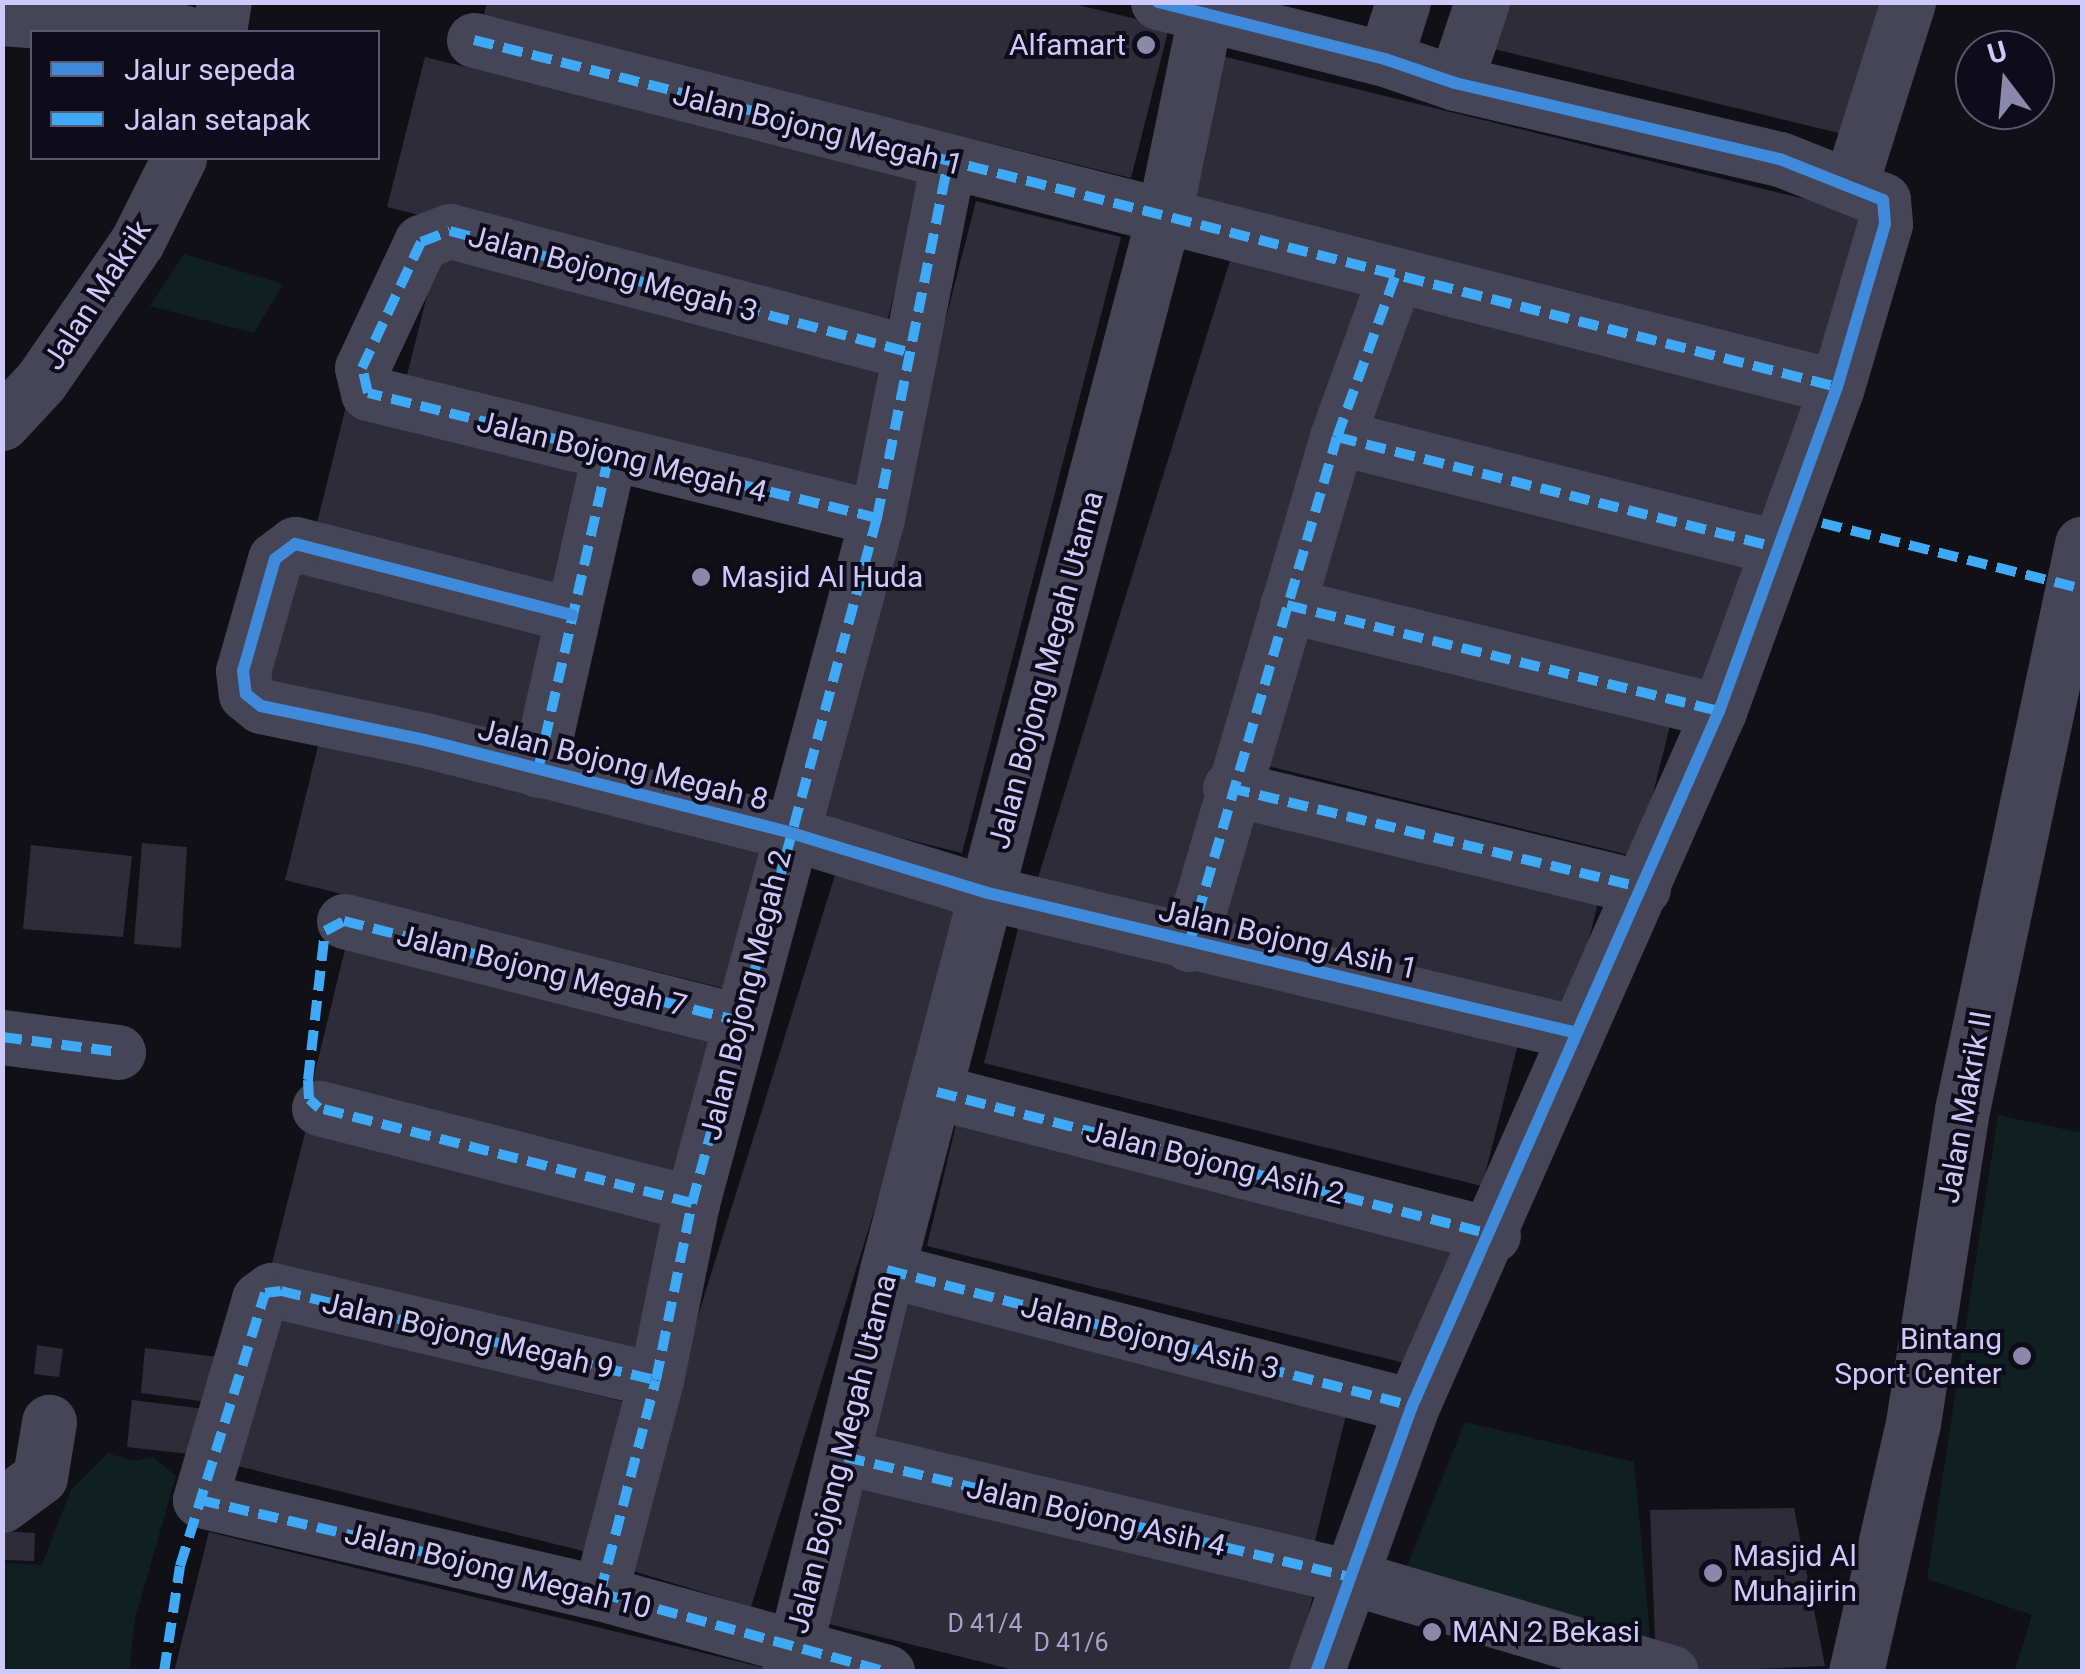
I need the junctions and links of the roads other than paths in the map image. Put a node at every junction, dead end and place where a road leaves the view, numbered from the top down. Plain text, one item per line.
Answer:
1 (224, 2) edge
2 (1403, 2) edge
3 (1482, 2) edge
4 (1908, 2) edge
5 (1181, 9) edge
6 (2, 18) edge
7 (156, 30) edge
8 (220, 30) edge
9 (474, 40) dead end
10 (1385, 59) junction
11 (1455, 83) junction
12 (178, 160) edge
13 (948, 164) junction
14 (1851, 183) junction
15 (1165, 212) junction
16 (1395, 277) junction
17 (909, 352) junction
18 (1838, 387) junction
19 (368, 392) joint
20 (2, 423) edge
21 (1337, 437) junction
22 (609, 456) junction
23 (877, 518) junction
24 (1796, 527) junction
25 (2082, 544) edge
26 (1287, 605) junction
27 (572, 615) junction
28 (1720, 711) junction
29 (538, 770) junction
30 (1230, 788) junction
31 (788, 832) junction
32 (1643, 888) junction
33 (988, 893) junction
34 (344, 921) dead end
35 (1189, 944) junction
36 (740, 1020) junction
37 (1577, 1033) junction
38 (2, 1037) edge
39 (118, 1052) dead end
40 (937, 1092) junction
41 (319, 1108) dead end
42 (692, 1203) junction
43 (1493, 1235) junction
44 (887, 1270) junction
45 (656, 1380) junction
46 (1412, 1406) junction
47 (49, 1422) dead end
48 (845, 1457) junction
49 (200, 1500) joint
50 (2, 1505) edge
51 (1346, 1576) junction
52 (600, 1592) junction
53 (792, 1660) edge
54 (887, 1672) edge
55 (1316, 1672) edge
56 (1671, 1672) edge
57 (1856, 1672) edge

1 - 8 street
2 - 10 street
3 - 11 street
4 - 14 street
5 - 10 street
5 - 15 street, Jalan Bojong Megah Utama
6 - 7 street
9 - 13 street, Jalan Bojong Megah 1
10 - 11 street
11 - 14 street
12 - 20 street, Jalan Makrik
13 - 15 street, Jalan Bojong Megah 1
13 - 17 street, Jalan Bojong Megah 2
14 - 18 street
15 - 16 street, Jalan Bojong Megah 1
15 - 33 street, Jalan Bojong Megah Utama
16 - 18 street, Jalan Bojong Megah 1
16 - 21 street
17 - 19 street, Jalan Bojong Megah 3
17 - 23 street, Jalan Bojong Megah 2
18 - 24 street
19 - 22 street, Jalan Bojong Megah 4
21 - 24 street
21 - 26 street
22 - 23 street, Jalan Bojong Megah 4
22 - 27 street
23 - 31 street, Jalan Bojong Megah 2
24 - 28 street
25 - 57 street, Jalan Makrik II
26 - 28 street
26 - 30 street
27 - 29 street
27 - 29 street, Jalan Bojong Megah 8
28 - 32 street
29 - 31 street, Jalan Bojong Megah 8
30 - 32 street
30 - 35 street
31 - 33 street, Jalan Bojong Megah 8
31 - 36 street, Jalan Bojong Megah 2
32 - 37 street
33 - 35 street, Jalan Bojong Asih 1
33 - 40 street, Jalan Bojong Megah Utama
34 - 36 street, Jalan Bojong Megah 7
35 - 37 street, Jalan Bojong Asih 1
36 - 42 street, Jalan Bojong Megah 2
37 - 43 street
38 - 39 street
40 - 43 street, Jalan Bojong Asih 2
40 - 44 street, Jalan Bojong Megah Utama
41 - 42 street
42 - 45 street, Jalan Bojong Megah 2
43 - 46 street
44 - 46 street, Jalan Bojong Asih 3
44 - 48 street, Jalan Bojong Megah Utama
45 - 49 street, Jalan Bojong Megah 9
45 - 52 street, Jalan Bojong Megah 2
46 - 51 street
47 - 50 street
48 - 51 street, Jalan Bojong Asih 4
48 - 53 street, Jalan Bojong Megah Utama
49 - 52 street, Jalan Bojong Megah 10
51 - 55 street
51 - 56 street, Jalan Bojong Asih 4
52 - 53 street, Jalan Bojong Megah 10
53 - 54 street, Jalan Bojong Megah 10

